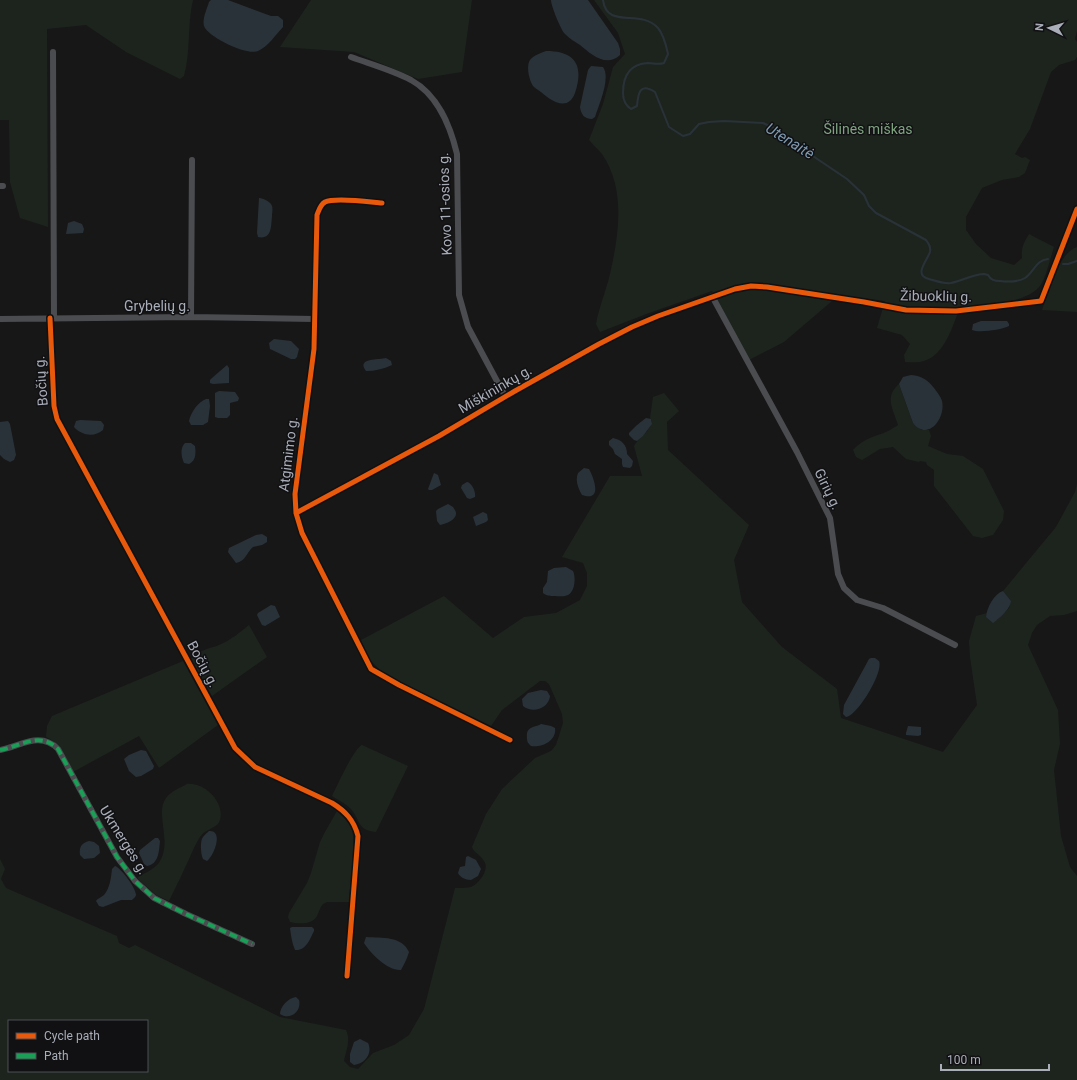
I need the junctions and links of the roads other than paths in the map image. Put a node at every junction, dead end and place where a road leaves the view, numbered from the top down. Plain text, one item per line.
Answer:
1 (52, 52) dead end
2 (351, 57) dead end
3 (192, 160) dead end
4 (382, 203) dead end
5 (1077, 209) edge
6 (712, 296) junction
7 (191, 317) junction
8 (52, 318) junction
9 (0, 319) edge
10 (314, 319) junction
11 (505, 396) junction
12 (296, 513) junction
13 (954, 645) dead end
14 (510, 740) dead end
15 (0, 750) edge
16 (252, 944) dead end
17 (347, 976) dead end

1 - 8 street, Bočių g.
2 - 11 street, Kovo 11-osios g.
3 - 7 street
4 - 10 street, Atgimimo g.
5 - 6 street, Žibuoklių g.
6 - 11 street, Miškininkų g.
6 - 13 street, Girių g.
7 - 8 street, Grybelių g.
7 - 10 street, Grybelių g.
8 - 9 street, Grybelių g.
8 - 17 street, Bočių g.
10 - 12 street, Atgimimo g.
11 - 12 street, Miškininkų g.
12 - 14 street, Atgimimo g.
15 - 16 street, Ukmergės g.

